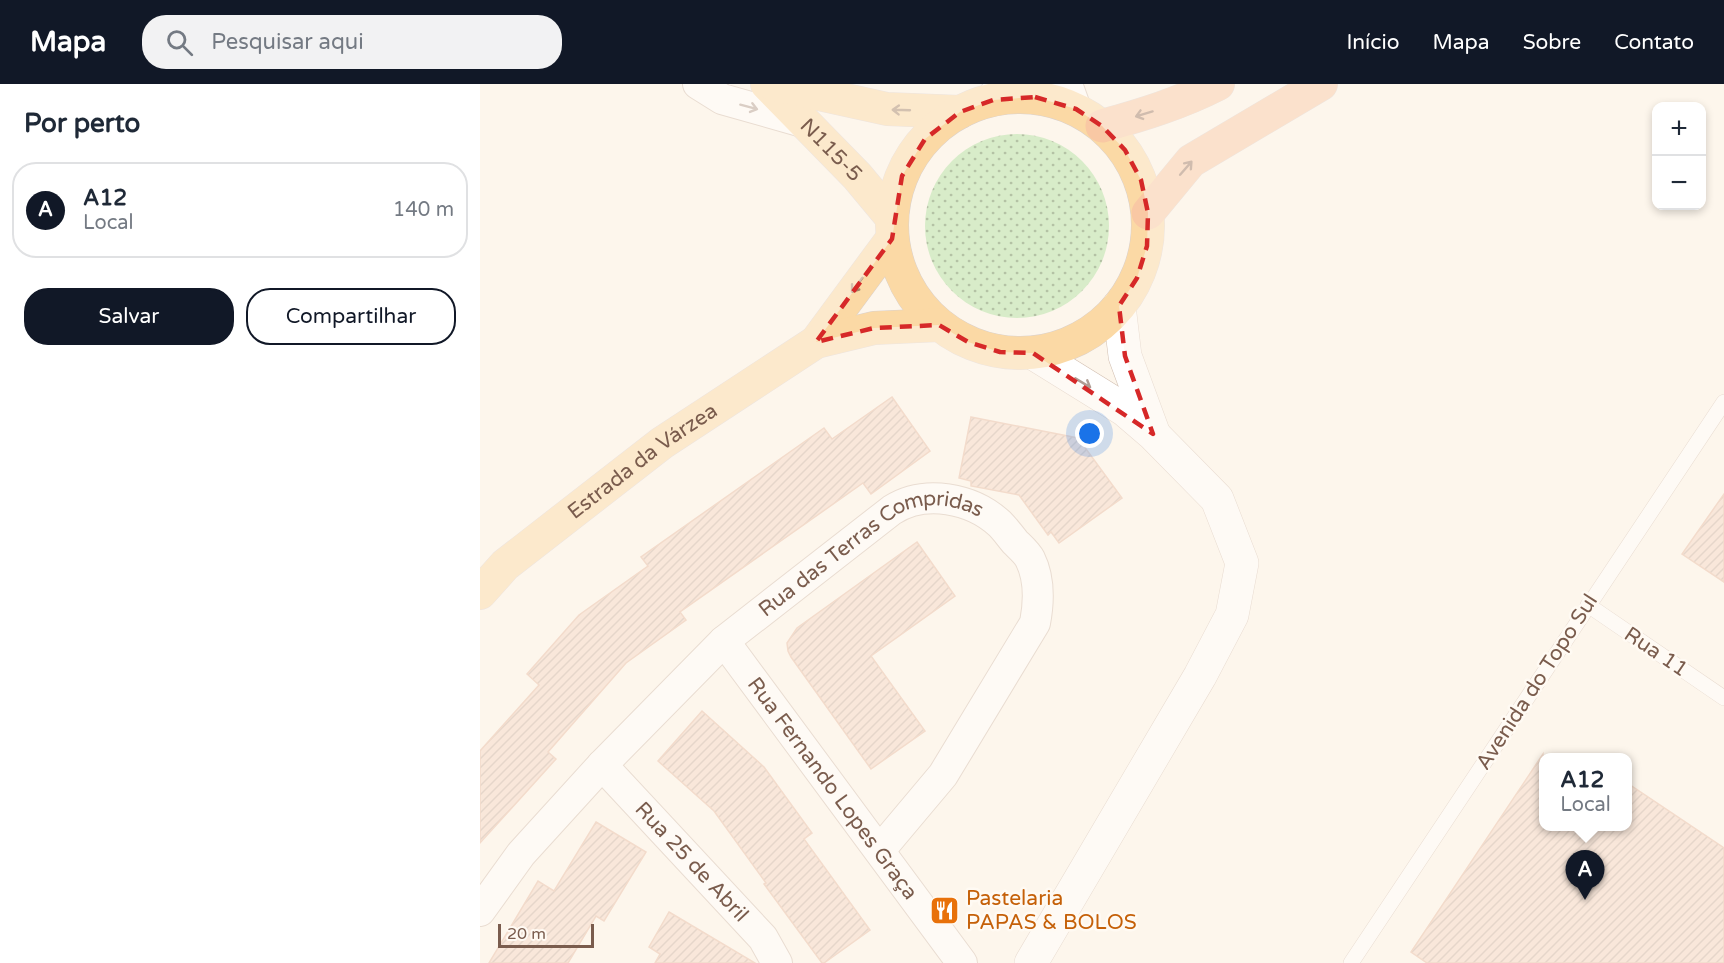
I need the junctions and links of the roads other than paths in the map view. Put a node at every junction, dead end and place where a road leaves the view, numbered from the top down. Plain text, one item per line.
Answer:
1 (698, 84) edge
2 (767, 84) edge
3 (773, 84) edge
4 (1218, 84) edge
5 (1321, 84) edge
6 (996, 92) edge
7 (808, 100) edge
8 (1082, 106) edge
9 (960, 112) junction
10 (1148, 213) junction
11 (892, 228) junction
12 (1119, 306) junction
13 (939, 325) junction
14 (816, 342) junction
15 (1033, 353) junction
16 (1724, 402) edge
17 (1153, 434) junction
18 (480, 593) edge
19 (1588, 605) junction
20 (724, 641) junction
21 (1724, 698) edge
22 (602, 765) junction
23 (880, 850) junction
24 (480, 911) edge
25 (777, 963) edge
26 (962, 963) edge
27 (1031, 963) edge
28 (1351, 963) edge

1 -> 7 street
2 - 7 main road, N115-5
3 - 7 main road
4 -> 8 highway
10 -> 5 highway
6 - 8 main road
6 - 9 main road
9 -> 7 main road
7 - 11 main road, N115-5
8 - 10 main road
9 - 11 main road
10 - 12 main road
11 - 13 main road
11 -> 14 main road, Estrada da Várzea
12 - 15 main road
12 - 17 street
13 - 14 main road, Estrada da Várzea
13 - 15 main road
14 - 18 main road, Estrada da Várzea
15 -> 17 street
16 - 19 lane, Avenida do Topo Sul
17 - 27 street
19 - 21 lane, Rua 11
19 - 28 lane, Avenida do Topo Sul
20 - 22 street, Rua das Terras Compridas
20 - 23 street, Rua Fernando Lopes Graça
20 - 23 street, Rua das Terras Compridas
22 - 24 street, Rua das Terras Compridas
22 - 25 street, Rua 25 de Abril
23 - 26 street, Rua Fernando Lopes Graça

